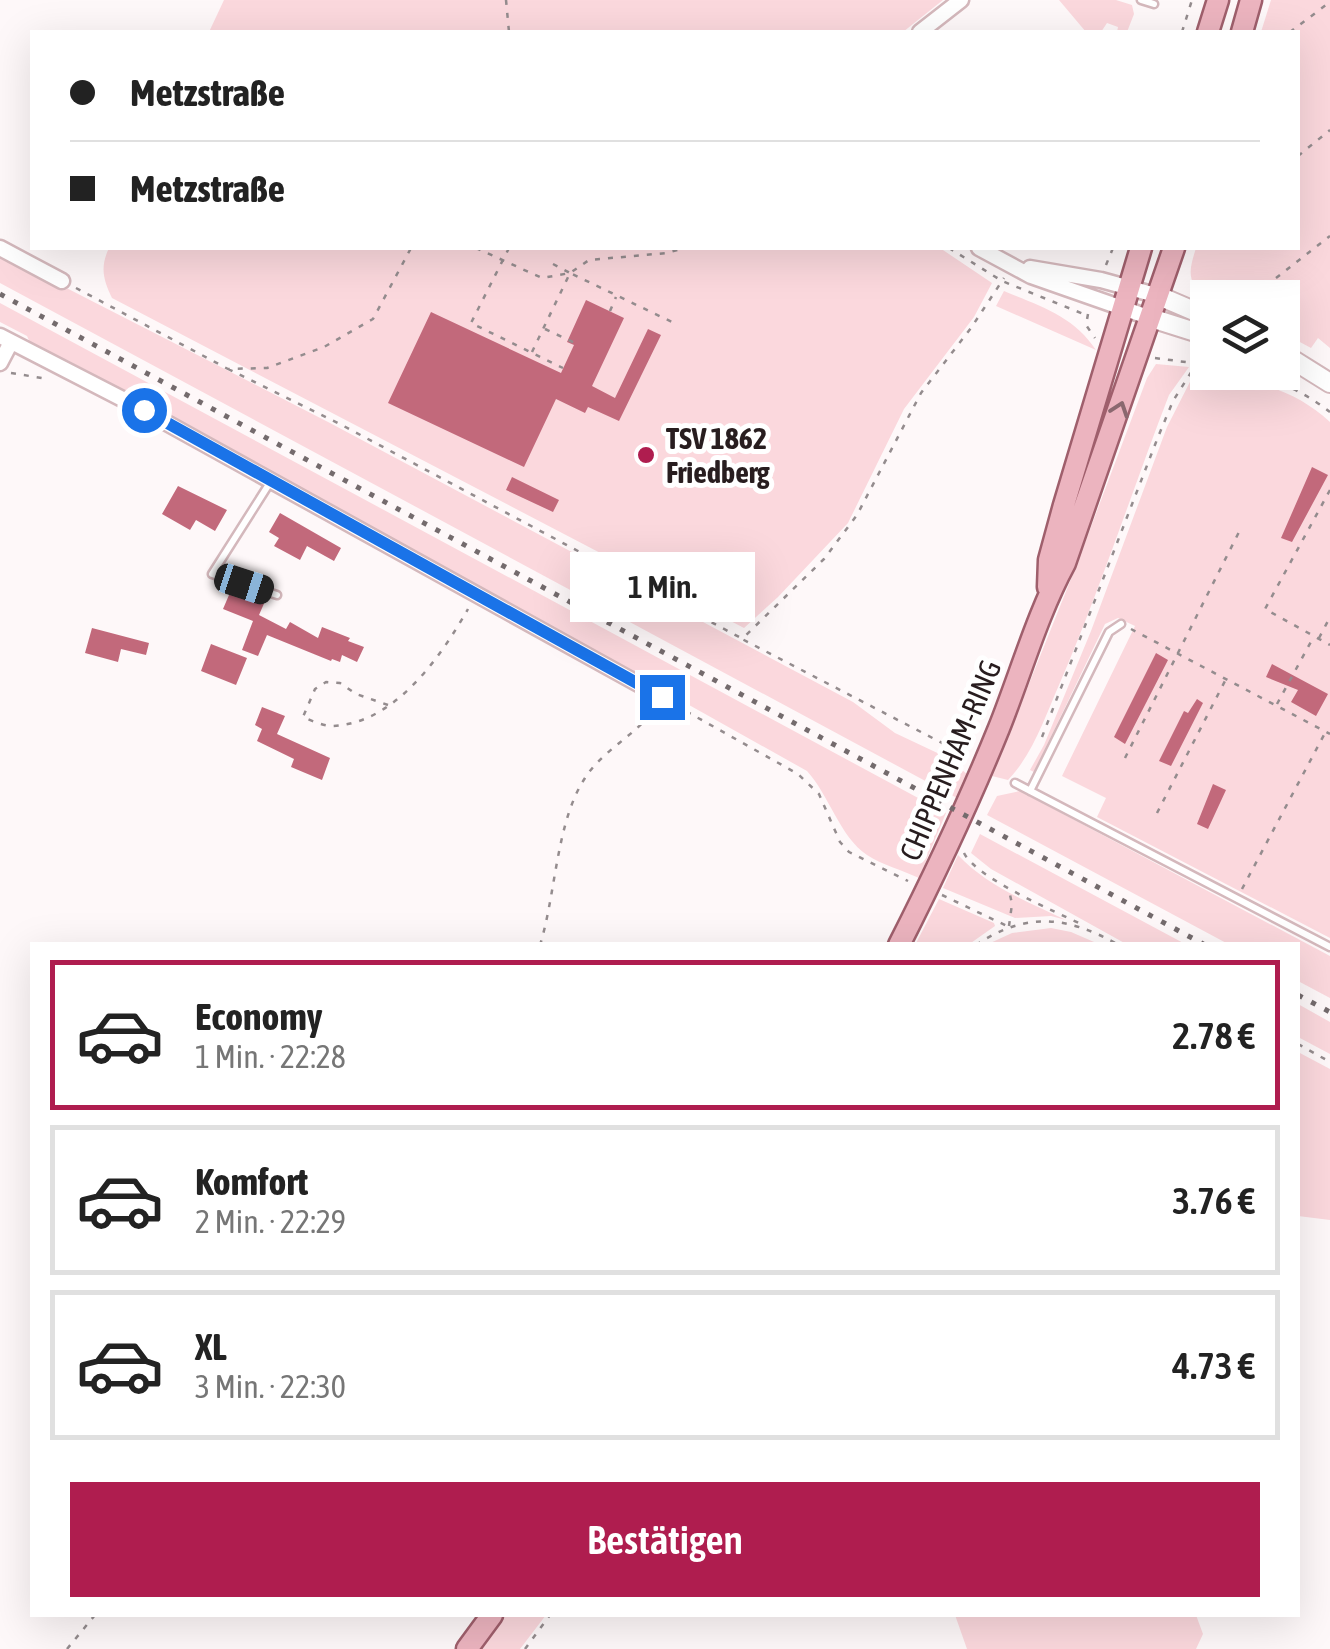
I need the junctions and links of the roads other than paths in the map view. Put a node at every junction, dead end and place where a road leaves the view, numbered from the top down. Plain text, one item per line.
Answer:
1 (960, 0) edge
2 (1141, 0) edge
3 (1218, 0) edge
4 (1251, 0) edge
5 (1154, 4) dead end
6 (922, 30) edge
7 (1209, 30) edge
8 (1243, 30) edge
9 (0, 248) edge
10 (983, 250) edge
11 (1140, 250) edge
12 (1173, 250) edge
13 (1010, 263) junction
14 (62, 281) road end
15 (1129, 287) junction
16 (1159, 296) junction
17 (1122, 309) junction
18 (1190, 309) edge
19 (1151, 318) junction
20 (1190, 330) edge
21 (6, 339) edge
22 (0, 363) edge
23 (1300, 365) edge
24 (1330, 383) edge
25 (271, 481) junction
26 (1048, 594) junction
27 (277, 595) dead end
28 (1121, 624) road end
29 (662, 697) road end
30 (1015, 783) dead end
31 (1030, 791) junction
32 (900, 942) edge
33 (1330, 947) edge
34 (490, 1617) edge
35 (466, 1649) edge

1 - 6 street
2 - 5 lane
3 - 7 main road
4 - 8 main road
9 - 14 street
10 - 13 street
11 - 15 main road, CHIPPENHAM-RING
12 - 16 main road, CHIPPENHAM-RING
13 - 15 street
13 - 17 street
15 - 16 street
15 - 17 main road, CHIPPENHAM-RING
16 - 18 street
16 - 19 main road, CHIPPENHAM-RING
17 - 19 street
17 - 26 main road, CHIPPENHAM-RING
19 - 20 street
26 -> 19 main road, CHIPPENHAM-RING
21 - 22 street
21 - 25 street
23 - 24 street
25 - 27 lane
25 - 29 street
26 - 32 main road, CHIPPENHAM-RING
28 - 31 lane
30 - 31 lane
31 - 33 lane
34 - 35 main road

